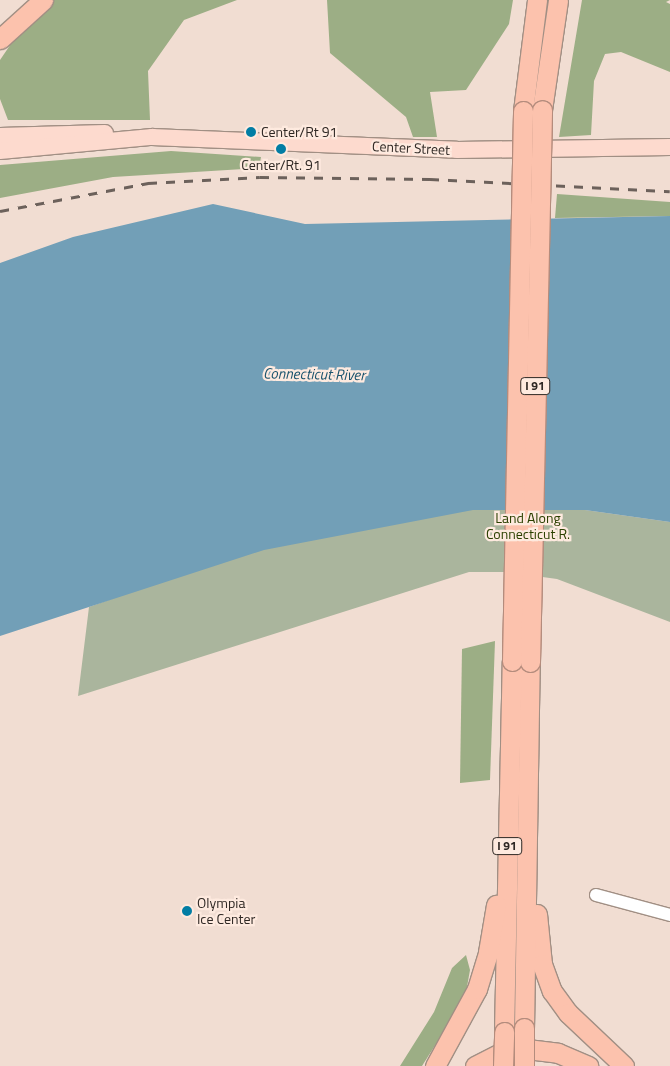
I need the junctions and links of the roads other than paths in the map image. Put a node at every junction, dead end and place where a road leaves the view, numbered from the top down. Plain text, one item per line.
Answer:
1 (43, 0) edge
2 (528, 0) edge
3 (537, 0) edge
4 (558, 0) edge
5 (564, 0) edge
6 (0, 39) edge
7 (548, 57) junction
8 (526, 71) junction
9 (532, 110) junction
10 (0, 136) edge
11 (152, 137) junction
12 (670, 147) edge
13 (0, 151) edge
14 (521, 661) junction
15 (528, 818) junction
16 (508, 825) junction
17 (596, 895) dead end
18 (670, 915) edge
19 (583, 1064) edge
20 (435, 1066) edge
21 (475, 1066) edge
22 (503, 1066) edge
23 (524, 1066) edge
24 (624, 1066) edge

1 - 6 highway
2 - 8 highway
3 - 8 highway, I 91
4 - 7 highway, I 91
5 - 7 highway
7 - 9 highway, I 91
8 - 9 highway, I 91
9 - 14 highway, I 91, bridge
10 - 11 main road, Center Street
11 - 12 main road, Center Street
11 - 13 main road, Center Street
14 - 15 highway, I 91
14 - 16 highway, I 91
15 - 23 highway, I 91, bridge
15 - 24 highway
16 - 20 highway
16 - 22 highway, I 91, bridge
17 - 18 street
19 - 21 highway

